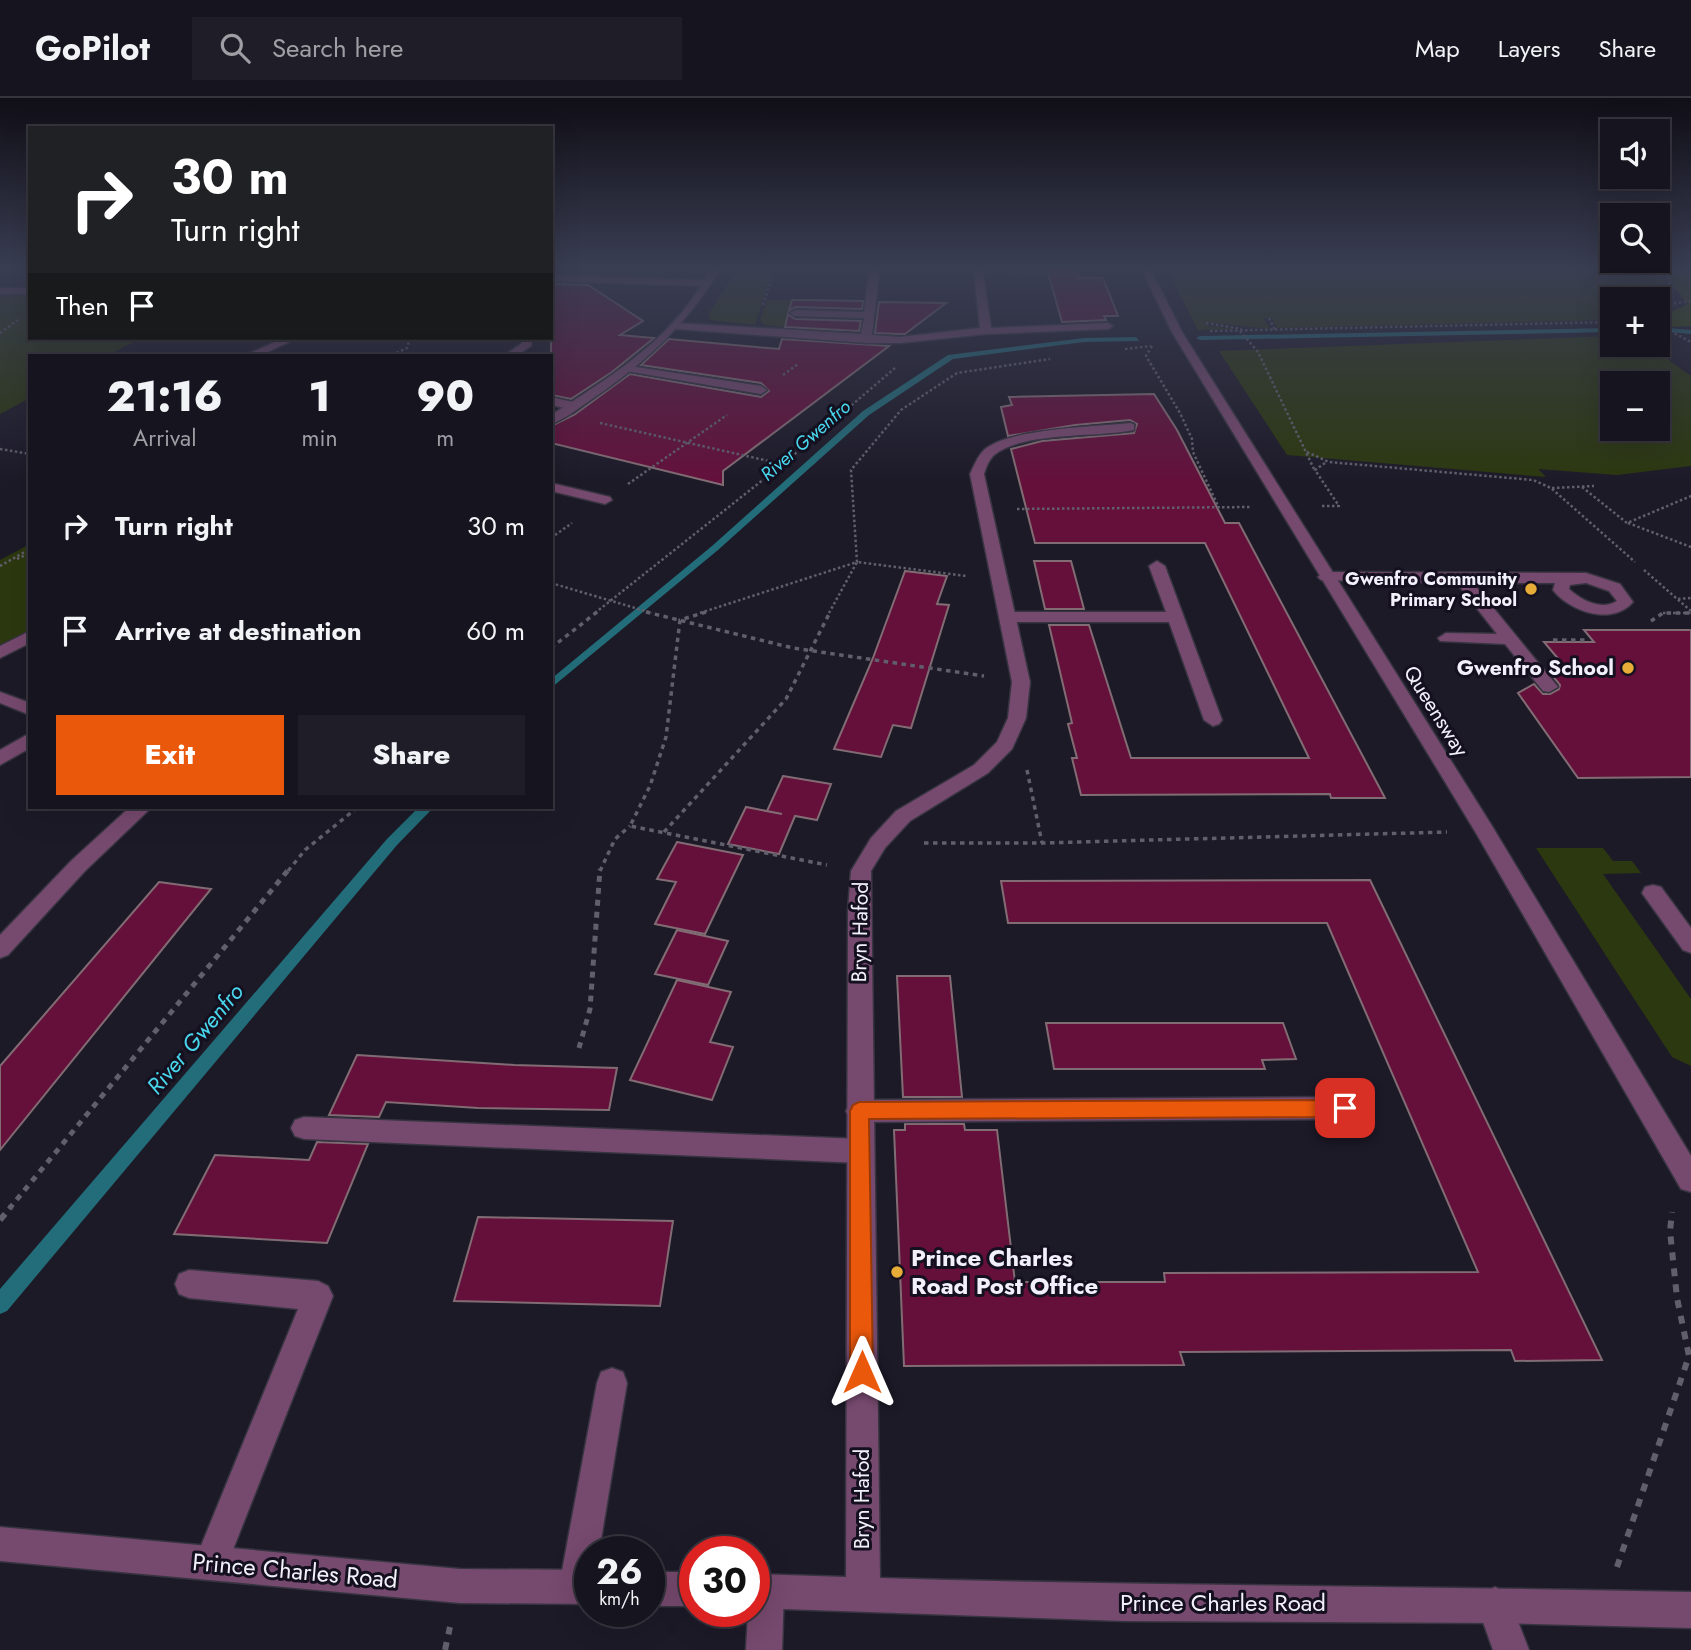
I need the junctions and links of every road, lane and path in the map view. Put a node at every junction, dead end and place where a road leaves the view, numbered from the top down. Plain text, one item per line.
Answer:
1 (663, 338) edge
2 (834, 338) edge
3 (850, 338) edge
4 (933, 338) edge
5 (1144, 338) edge
6 (1181, 338) edge
7 (1247, 338) edge
8 (929, 339) junction
9 (288, 340) edge
10 (409, 340) edge
11 (527, 340) edge
12 (866, 340) joint
13 (1153, 346) junction
14 (1113, 351) dead end
15 (254, 354) edge
16 (394, 354) edge
17 (512, 354) edge
18 (1061, 358) dead end
19 (630, 369) junction
20 (761, 390) junction
21 (553, 401) edge
22 (573, 406) junction
23 (555, 417) edge
24 (1130, 427) dead end
25 (688, 443) junction
26 (0, 449) edge
27 (1307, 452) junction
28 (28, 454) edge
29 (1329, 462) junction
30 (783, 464) junction
31 (1315, 470) junction
32 (1594, 486) dead end
33 (553, 487) edge
34 (1582, 487) junction
35 (1551, 488) junction
36 (1691, 496) edge
37 (605, 500) junction
38 (1283, 507) junction
39 (1219, 508) junction
40 (985, 510) junction
41 (1627, 523) junction
42 (553, 537) edge
43 (1691, 547) edge
44 (28, 552) edge
45 (857, 562) junction
46 (0, 566) edge
47 (1157, 566) dead end
48 (1326, 577) junction
49 (1460, 577) junction
50 (1001, 581) junction
51 (553, 584) edge
52 (1567, 587) dead end
53 (1676, 598) junction
54 (1691, 598) edge
55 (610, 600) junction
56 (1691, 611) edge
57 (1008, 617) junction
58 (1176, 617) junction
59 (680, 620) junction
60 (1580, 629) dead end
61 (28, 637) edge
62 (1446, 638) dead end
63 (1510, 639) junction
64 (1551, 640) dead end
65 (553, 646) edge
66 (810, 650) junction
67 (0, 653) edge
68 (1021, 681) junction
69 (1549, 687) dead end
70 (0, 698) edge
71 (28, 709) edge
72 (1017, 718) junction
73 (1213, 720) dead end
74 (28, 740) edge
75 (0, 759) edge
76 (140, 809) edge
77 (356, 809) edge
78 (630, 825) junction
79 (1485, 831) junction
80 (664, 832) junction
81 (878, 843) junction
82 (1042, 843) junction
83 (861, 871) junction
84 (1653, 892) dead end
85 (1691, 944) edge
86 (0, 949) edge
87 (579, 1048) dead end
88 (1345, 1108) dead end
89 (859, 1111) junction
90 (304, 1128) dead end
91 (860, 1151) junction
92 (1687, 1166) edge
93 (0, 1220) edge
94 (189, 1284) dead end
95 (612, 1383) dead end
96 (590, 1536) edge
97 (0, 1544) edge
98 (211, 1563) junction
99 (574, 1587) edge
100 (770, 1591) edge
101 (863, 1593) junction
102 (1495, 1605) junction
103 (1604, 1607) junction
104 (1691, 1609) edge
105 (762, 1627) edge
106 (764, 1650) edge
107 (1511, 1650) edge

1 - 19 street
2 - 20 path
3 - 12 street
4 - 8 street
5 - 13 path
6 - 38 street, Queensway
7 - 27 path
8 - 12 street
8 - 30 path
9 - 15 street
10 - 16 path
11 - 17 street
13 - 14 path
13 - 39 path
18 - 45 path
19 - 20 street
19 - 22 street
20 - 25 path
21 - 22 street
22 - 23 street
23 - 25 path
24 - 40 street, Bryn Hafod
25 - 30 path
25 - 37 path
26 - 28 path
27 - 29 path
27 - 31 path
29 - 31 path
29 - 35 path
30 - 55 path
31 - 38 path
32 - 34 path
33 - 37 street
34 - 35 path
34 - 41 path
35 - 53 path
36 - 41 path
37 - 42 path
38 - 39 path
38 - 48 street, Queensway
39 - 40 path
40 - 50 street, Bryn Hafod
41 - 43 path
44 - 46 path
45 - 50 path
45 - 59 path
45 - 66 path
47 - 58 street
48 - 49 street
48 - 79 street, Queensway
49 - 52 street
49 - 63 street
50 - 57 street, Bryn Hafod
51 - 55 path
53 - 54 path
53 - 56 path
55 - 59 path
55 - 65 path
57 - 58 street
57 - 68 street, Bryn Hafod
58 - 73 street
59 - 66 path
59 - 78 path
60 - 64 path
61 - 67 street
62 - 63 street
63 - 69 street
66 - 68 path
66 - 80 path
68 - 72 street, Bryn Hafod
70 - 71 street
72 - 81 street, Bryn Hafod
72 - 82 path
74 - 75 street
76 - 86 street
77 - 93 path
78 - 80 path
78 - 87 path
79 - 82 path
79 - 92 street, Queensway
80 - 83 path
81 - 82 path
81 - 83 street, Bryn Hafod
83 - 89 street, Bryn Hafod
84 - 85 street
88 - 89 street
89 - 91 street, Bryn Hafod
90 - 91 street
91 - 101 street, Bryn Hafod
92 - 103 path
94 - 98 street
95 - 96 street
97 - 98 street, Prince Charles Road
98 - 99 street, Prince Charles Road
100 - 101 street, Prince Charles Road
101 - 102 street, Prince Charles Road
102 - 103 street, Prince Charles Road
102 - 107 street
103 - 104 street, Prince Charles Road
105 - 106 street

